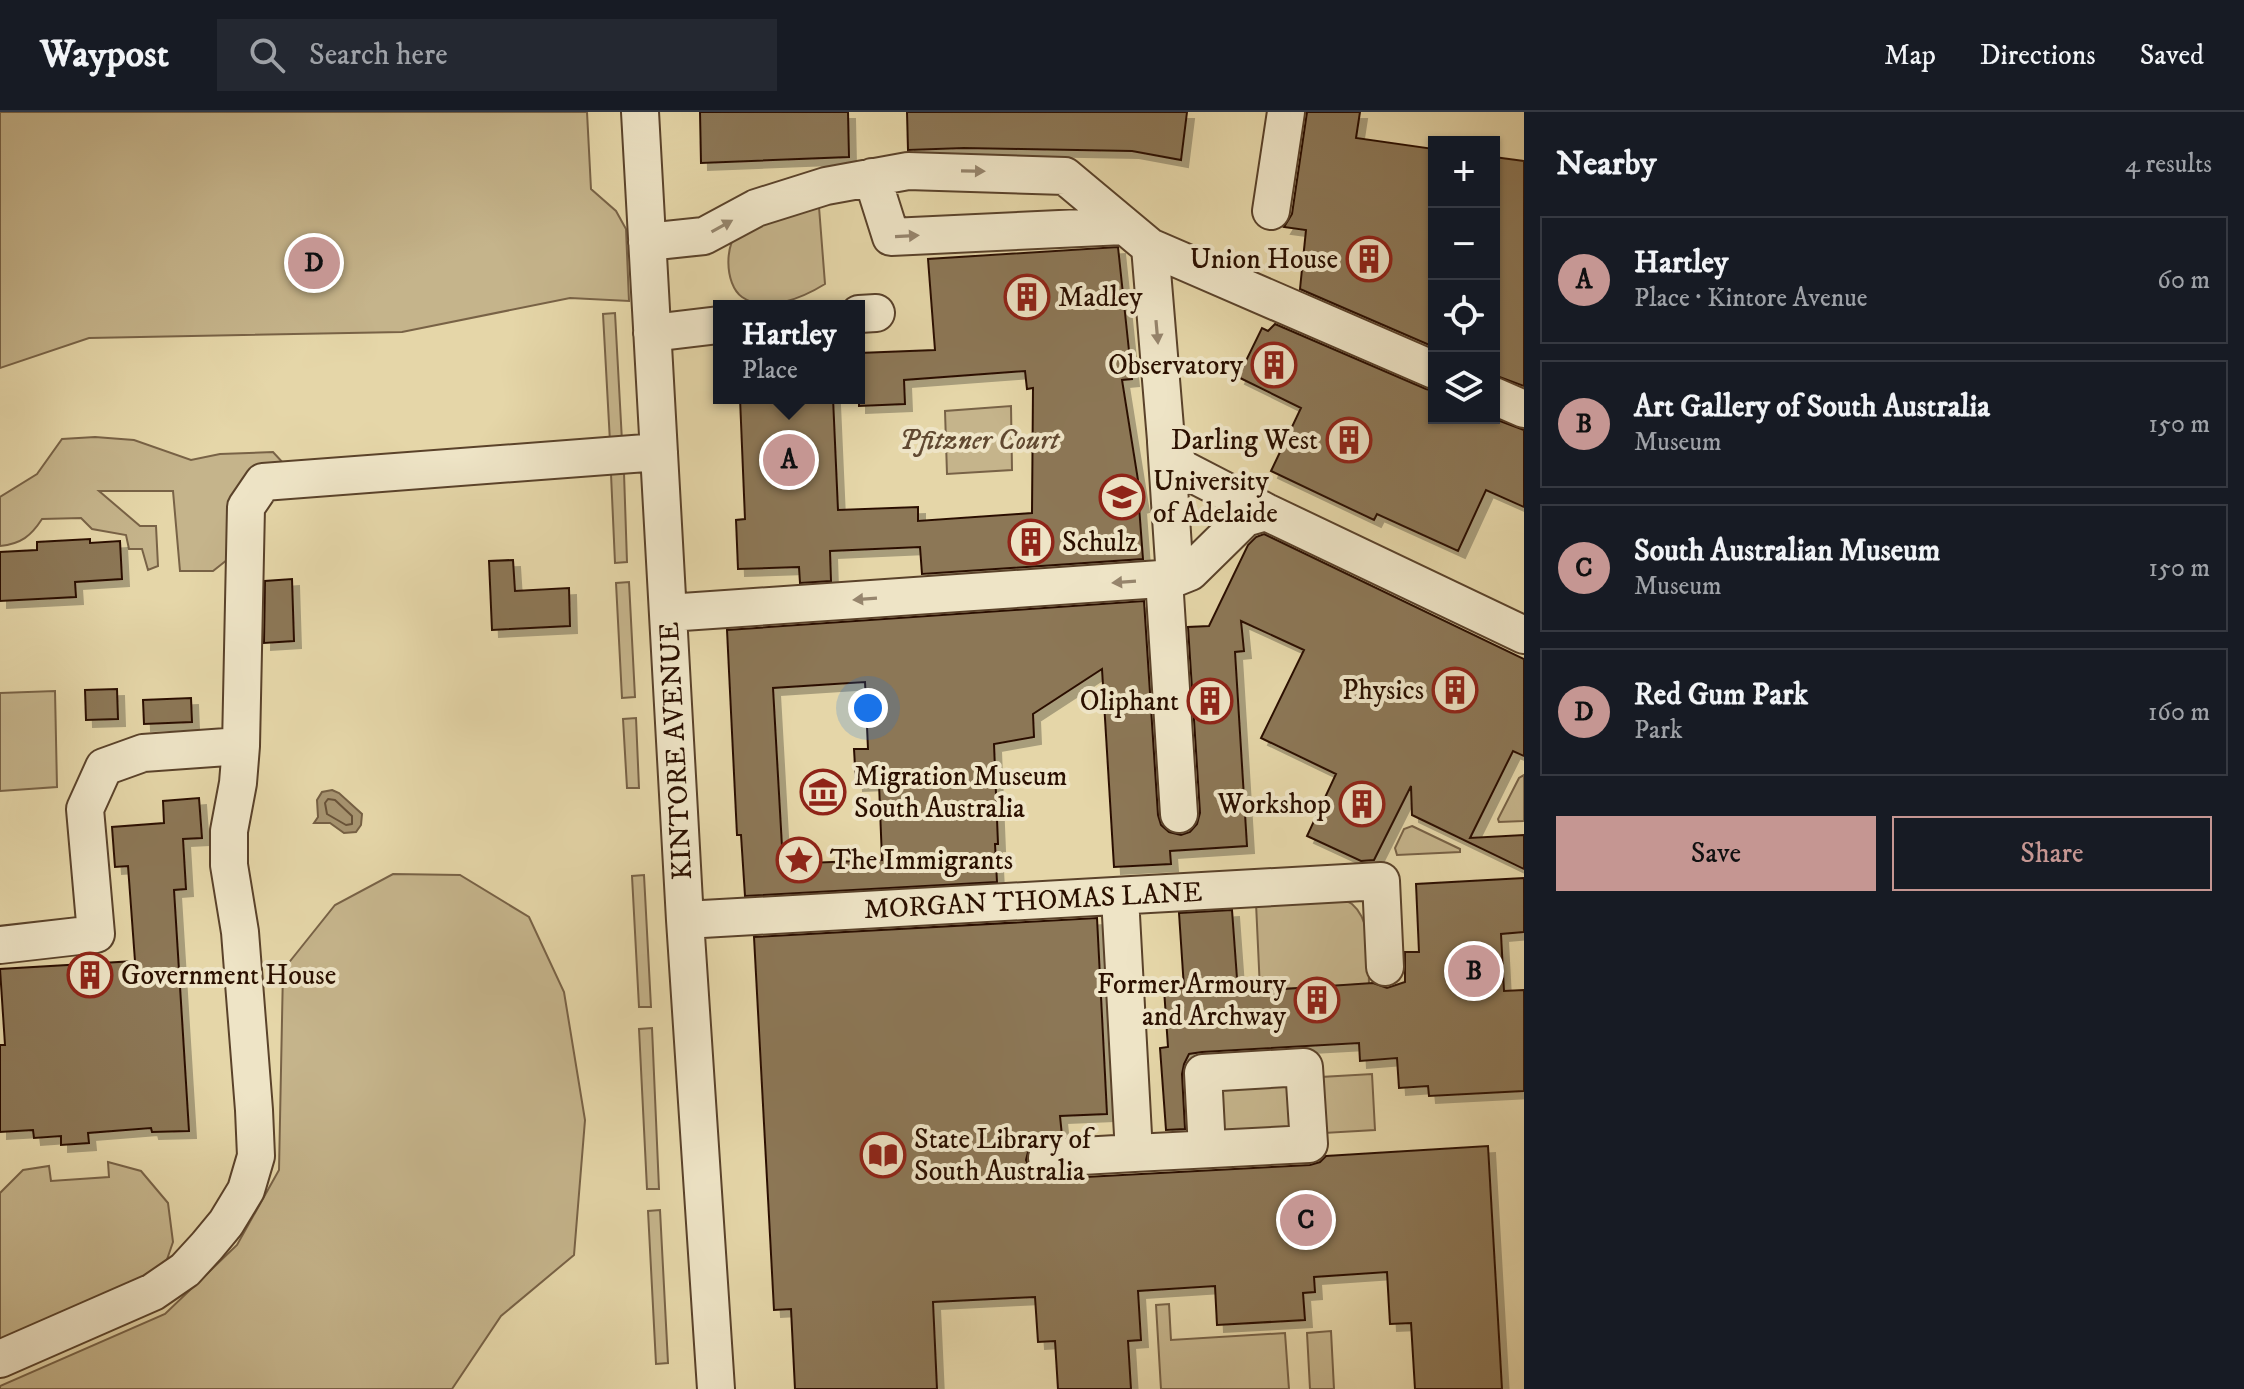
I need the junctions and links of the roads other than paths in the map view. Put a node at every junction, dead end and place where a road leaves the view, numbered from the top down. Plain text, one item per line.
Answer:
1 (640, 112) edge
2 (1286, 112) edge
3 (872, 177) junction
4 (1271, 211) dead end
5 (1137, 236) junction
6 (647, 242) junction
7 (713, 326) edge
8 (652, 333) junction
9 (1428, 367) edge
10 (1500, 399) edge
11 (1524, 409) edge
12 (1166, 440) junction
13 (659, 452) junction
14 (1266, 512) junction
15 (1170, 579) junction
16 (668, 613) junction
17 (1524, 635) edge
18 (241, 746) junction
19 (1179, 814) dead end
20 (1120, 897) junction
21 (685, 920) junction
22 (0, 945) edge
23 (1385, 967) dead end
24 (1207, 1149) dead end
25 (1134, 1153) junction
26 (1047, 1158) dead end
27 (0, 1359) edge
28 (716, 1389) edge

1 - 6 street, KINTORE AVENUE
2 - 4 street
3 -> 5 street
3 -> 5 street
6 -> 3 street
5 - 9 street
5 -> 12 street
6 - 8 street, KINTORE AVENUE
7 - 8 street
8 - 13 street, KINTORE AVENUE
10 - 11 street
12 - 14 street
12 - 15 street
13 - 16 street, KINTORE AVENUE
13 - 18 street
14 - 15 street
14 - 17 street
15 -> 16 street
15 - 19 street
16 - 21 street, KINTORE AVENUE
18 - 22 street
18 - 27 street
20 - 21 street, MORGAN THOMAS LANE
20 - 23 street, MORGAN THOMAS LANE
20 - 25 street
21 - 28 street, KINTORE AVENUE
24 - 25 street
25 - 26 street

